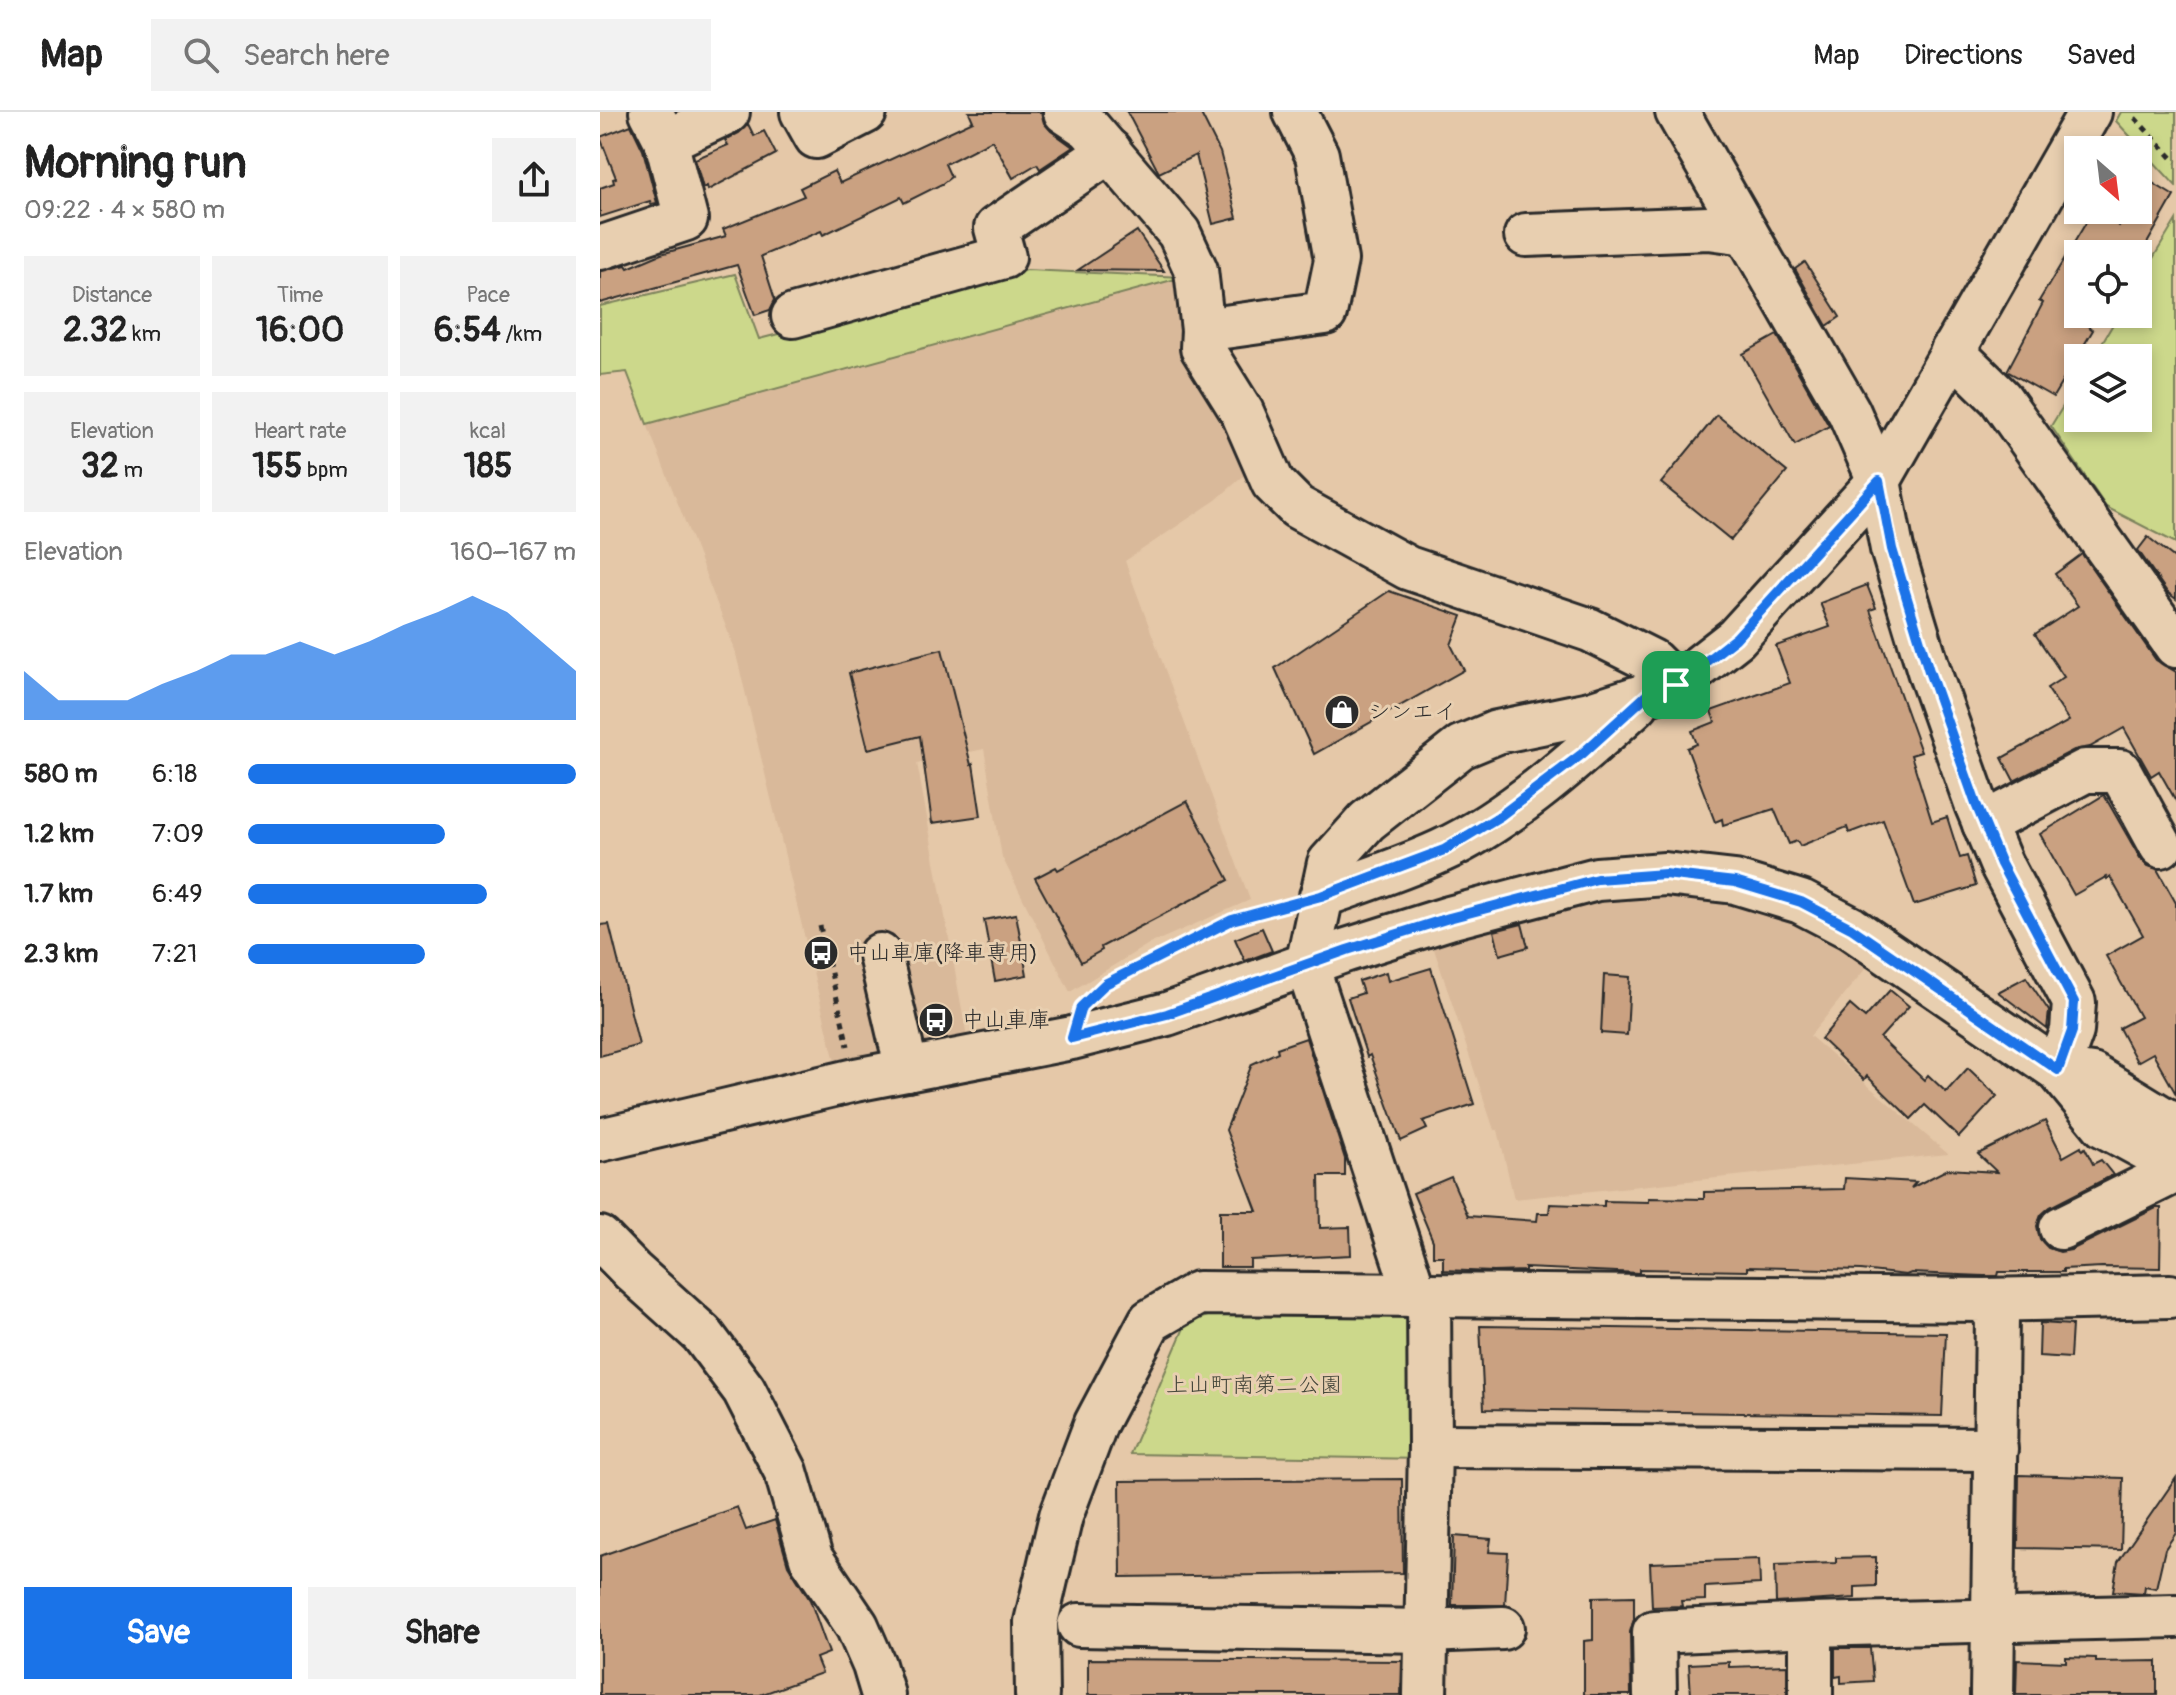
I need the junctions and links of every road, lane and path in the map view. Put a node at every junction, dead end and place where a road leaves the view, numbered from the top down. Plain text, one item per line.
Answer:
1 (728, 112) edge
2 (802, 112) edge
3 (865, 112) edge
4 (1065, 112) edge
5 (1295, 112) edge
6 (1677, 112) edge
7 (2090, 112) edge
8 (2135, 118) dead end
9 (659, 127) edge
10 (1110, 151) junction
11 (2176, 162) edge
12 (1746, 233) junction
13 (1526, 235) dead end
14 (600, 248) edge
15 (793, 316) dead end
16 (1203, 330) junction
17 (1952, 351) junction
18 (1879, 481) junction
19 (2176, 646) edge
20 (1662, 690) junction
21 (1984, 824) junction
22 (2161, 846) dead end
23 (1321, 896) junction
24 (820, 926) dead end
25 (880, 955) dead end
26 (1307, 965) junction
27 (1072, 1038) junction
28 (849, 1047) dead end
29 (907, 1070) junction
30 (2058, 1070) junction
31 (2176, 1123) edge
32 (600, 1140) edge
33 (2176, 1168) edge
34 (2061, 1228) dead end
35 (600, 1238) edge
36 (2170, 1296) dead end
37 (1423, 1297) junction
38 (1984, 1300) junction
39 (1430, 1446) junction
40 (1996, 1449) junction
41 (2176, 1616) edge
42 (1993, 1620) junction
43 (1079, 1625) dead end
44 (1811, 1625) junction
45 (1503, 1628) dead end
46 (1426, 1631) junction
47 (883, 1695) edge
48 (1037, 1695) edge
49 (1425, 1695) edge
50 (1655, 1695) edge
51 (1811, 1695) edge
52 (1992, 1695) edge

1 - 9 street
2 - 3 street
4 - 10 street
5 - 16 street
6 - 12 street
7 - 17 street
8 - 11 path
9 - 14 street
10 - 15 street
10 - 16 street
12 - 13 street
12 - 18 street
16 - 20 street
17 - 18 street
17 - 19 street
18 - 20 street
18 - 21 street
20 - 23 street
20 - 23 street
21 - 22 street
21 - 30 street
23 - 26 street
23 - 27 path
24 - 28 path
25 - 29 street
26 - 27 street
26 - 30 street
26 - 37 street
27 - 29 street
29 - 32 street
30 - 31 street
30 - 33 street
33 - 34 street
35 - 47 street
36 - 38 street
37 - 38 street
37 - 39 street
37 - 48 street
38 - 40 street
39 - 40 street
39 - 46 street
40 - 42 street
41 - 42 street
42 - 44 street
42 - 52 street
43 - 46 street
44 - 50 street
44 - 51 street
45 - 46 street
46 - 49 street

